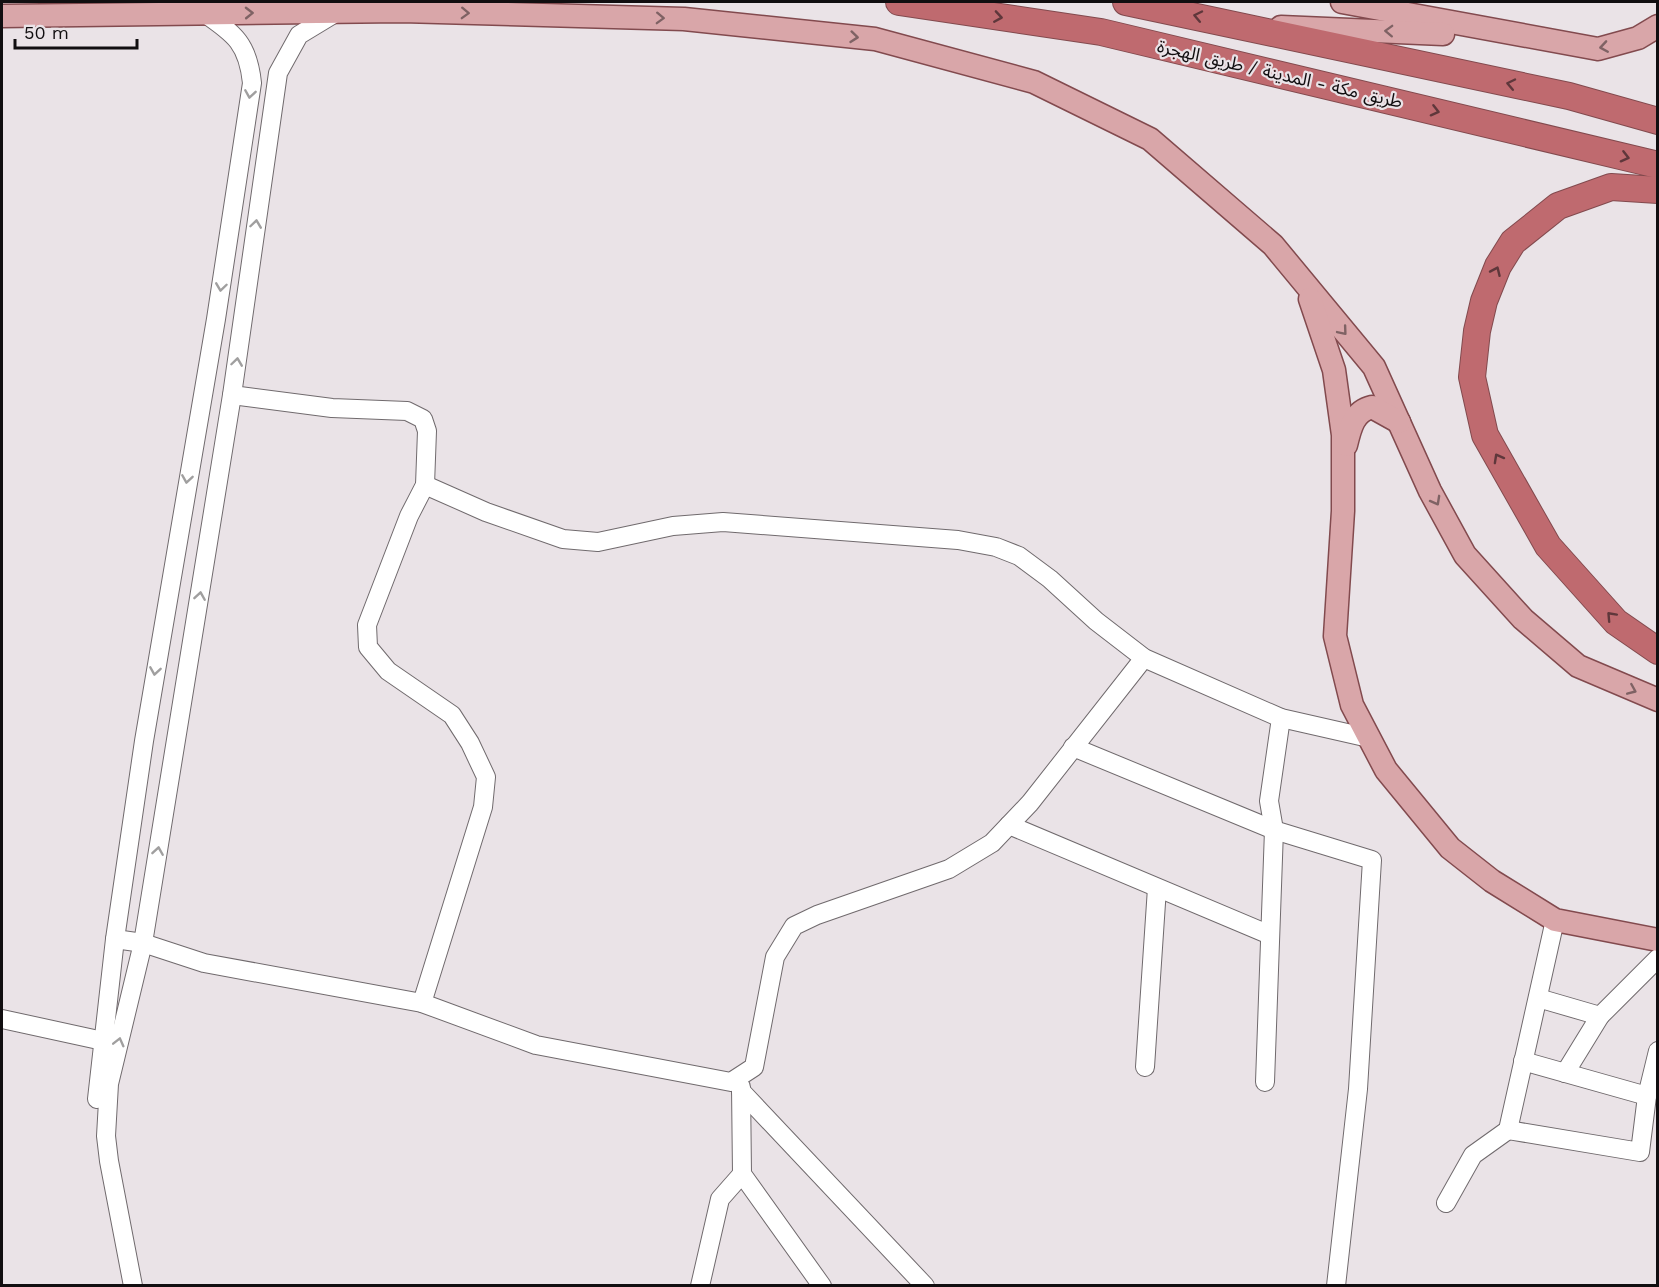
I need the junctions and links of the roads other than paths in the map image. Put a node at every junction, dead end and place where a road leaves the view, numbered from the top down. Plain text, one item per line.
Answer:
1 (899, 2) edge
2 (1125, 2) edge
3 (1342, 2) edge
4 (337, 12) junction
5 (204, 13) junction
6 (2, 16) edge
7 (1238, 25) junction
8 (1658, 26) edge
9 (1532, 38) junction
10 (1658, 121) edge
11 (1658, 165) edge
12 (1658, 190) edge
13 (1305, 286) junction
14 (216, 319) junction
15 (242, 323) junction
16 (232, 395) junction
17 (1399, 422) junction
18 (1343, 445) junction
19 (425, 485) junction
20 (162, 633) junction
21 (193, 640) junction
22 (1658, 651) edge
23 (1144, 657) junction
24 (1658, 700) edge
25 (1281, 718) junction
26 (1369, 738) junction
27 (1074, 747) junction
28 (1009, 825) junction
29 (1274, 830) junction
30 (1158, 888) junction
31 (1555, 920) junction
32 (1270, 935) junction
33 (115, 939) junction
34 (1658, 940) edge
35 (143, 943) junction
36 (1658, 958) edge
37 (1538, 998) junction
38 (422, 1003) junction
39 (1600, 1016) junction
40 (2, 1019) edge
41 (103, 1041) junction
42 (1658, 1051) edge
43 (1523, 1061) junction
44 (1145, 1067) dead end
45 (1565, 1073) junction
46 (1265, 1082) dead end
47 (741, 1084) junction
48 (1647, 1096) junction
49 (1508, 1130) junction
50 (742, 1174) junction
51 (1446, 1203) dead end
52 (122, 1286) edge
53 (134, 1286) edge
54 (700, 1286) edge
55 (822, 1286) edge
56 (925, 1286) edge
57 (1336, 1286) edge

1 -> 11 highway, طريق مكة - المدينة / طريق الهجرة
7 -> 2 highway, طريق مكة - المدينة / طريق الهجرة
3 - 9 main road
5 -> 4 main road
4 -> 13 main road
15 -> 4 street
5 - 6 main road
5 -> 14 street
9 -> 7 main road
10 -> 7 highway, طريق مكة - المدينة / طريق الهجرة
8 -> 9 main road
22 -> 12 highway
13 -> 17 main road
13 - 18 main road
14 - 15 street
14 -> 20 street
16 -> 15 street
16 - 19 street
21 -> 16 street
17 - 18 main road
17 -> 24 main road
18 - 26 main road
19 - 23 street
19 - 38 street
20 - 21 street
20 -> 33 street
35 -> 21 street
23 - 25 street
23 - 27 street
25 - 26 street
25 - 29 street
26 - 31 main road
27 - 28 street
27 - 29 street
28 - 30 street
28 - 47 street
29 - 32 street
29 - 57 street
30 - 32 street
30 - 44 street
31 - 34 main road
31 - 37 street
32 - 46 street
33 - 35 street
33 - 41 street
35 - 38 street
53 -> 35 street
36 - 39 street
37 - 39 street
37 - 43 street
38 - 47 street
39 - 45 street
40 - 41 street
41 - 52 street
42 - 48 street
43 - 45 street
43 - 49 street
45 - 48 street
47 - 50 street
47 - 56 street
48 - 49 street
49 - 51 street
50 - 54 street
50 - 55 street

